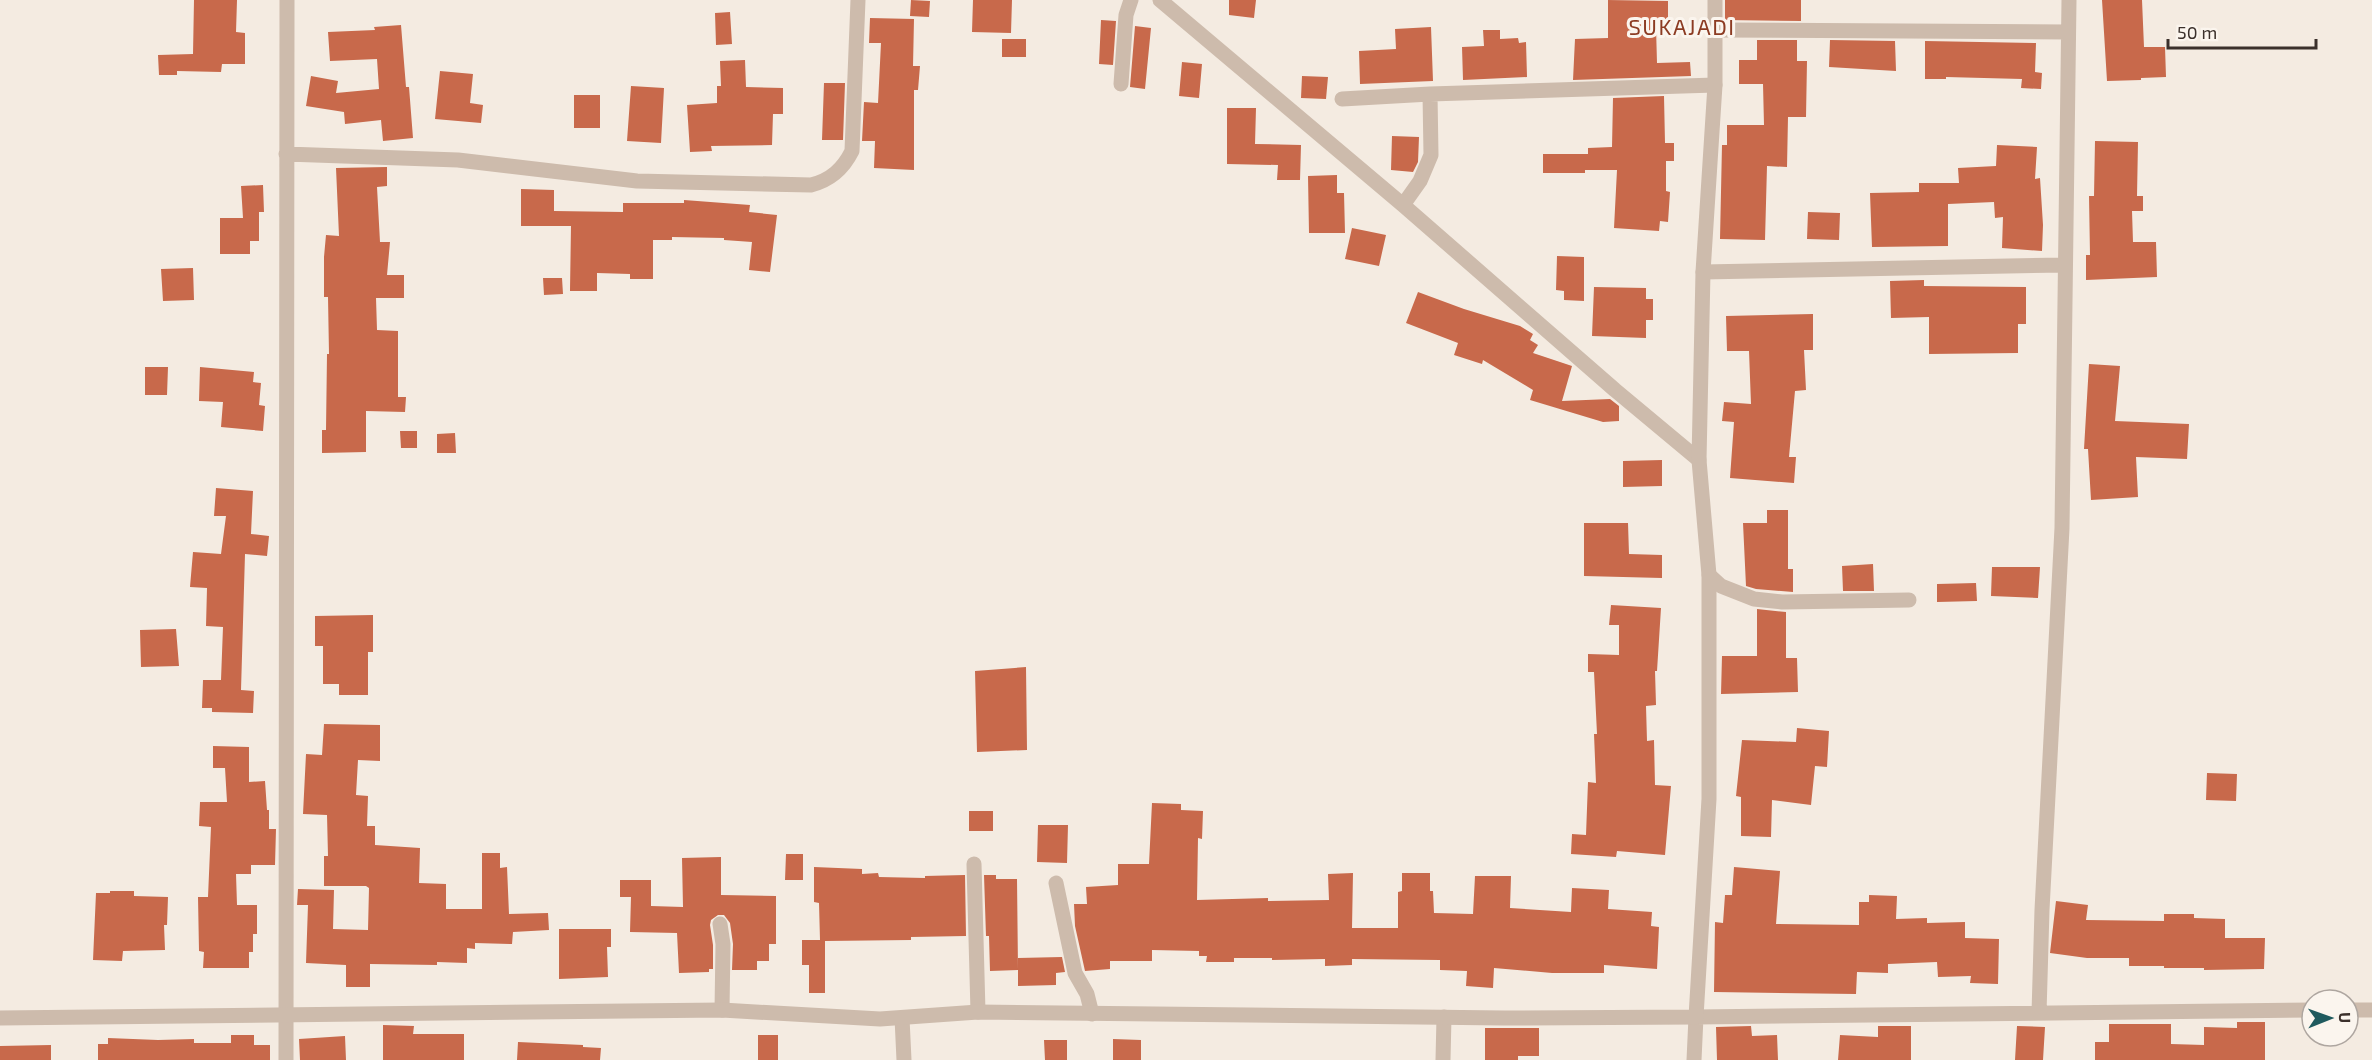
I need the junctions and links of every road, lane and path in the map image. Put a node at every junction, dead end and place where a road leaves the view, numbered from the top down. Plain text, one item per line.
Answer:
1 (287, 0) edge
2 (858, 0) edge
3 (1131, 0) edge
4 (1160, 0) edge
5 (1715, 0) edge
6 (2069, 0) edge
7 (1716, 30) junction
8 (2068, 32) junction
9 (1121, 84) dead end
10 (1715, 85) junction
11 (1430, 94) junction
12 (1342, 99) dead end
13 (286, 154) junction
14 (1403, 205) junction
15 (2064, 265) junction
16 (1703, 272) junction
17 (1699, 460) junction
18 (1709, 575) junction
19 (1909, 600) dead end
20 (974, 864) dead end
21 (1056, 883) dead end
22 (720, 924) dead end
23 (722, 1010) junction
24 (2300, 1010) edge
25 (978, 1012) junction
26 (2039, 1013) junction
27 (1092, 1014) junction
28 (287, 1015) junction
29 (1444, 1017) junction
30 (1696, 1017) junction
31 (0, 1018) edge
32 (902, 1018) junction
33 (286, 1060) edge
34 (904, 1060) edge
35 (1443, 1060) edge
36 (1694, 1060) edge

1 - 13 street
2 - 13 street
3 - 9 street
4 - 14 street
5 - 7 street
6 - 8 street
7 - 8 street
7 - 10 street
8 - 15 street
10 - 11 street
10 - 16 street
11 - 12 street
11 - 14 street
13 - 28 street
14 - 17 street
15 - 16 street
15 - 26 street
16 - 17 street
17 - 18 street
18 - 19 street
18 - 30 street
20 - 25 street
21 - 27 street
22 - 23 street
23 - 28 street
23 - 32 street
24 - 26 street
25 - 27 street
25 - 32 street
26 - 30 street
27 - 29 street
28 - 31 street
28 - 33 street
29 - 30 street
29 - 35 street
30 - 36 street
32 - 34 street

